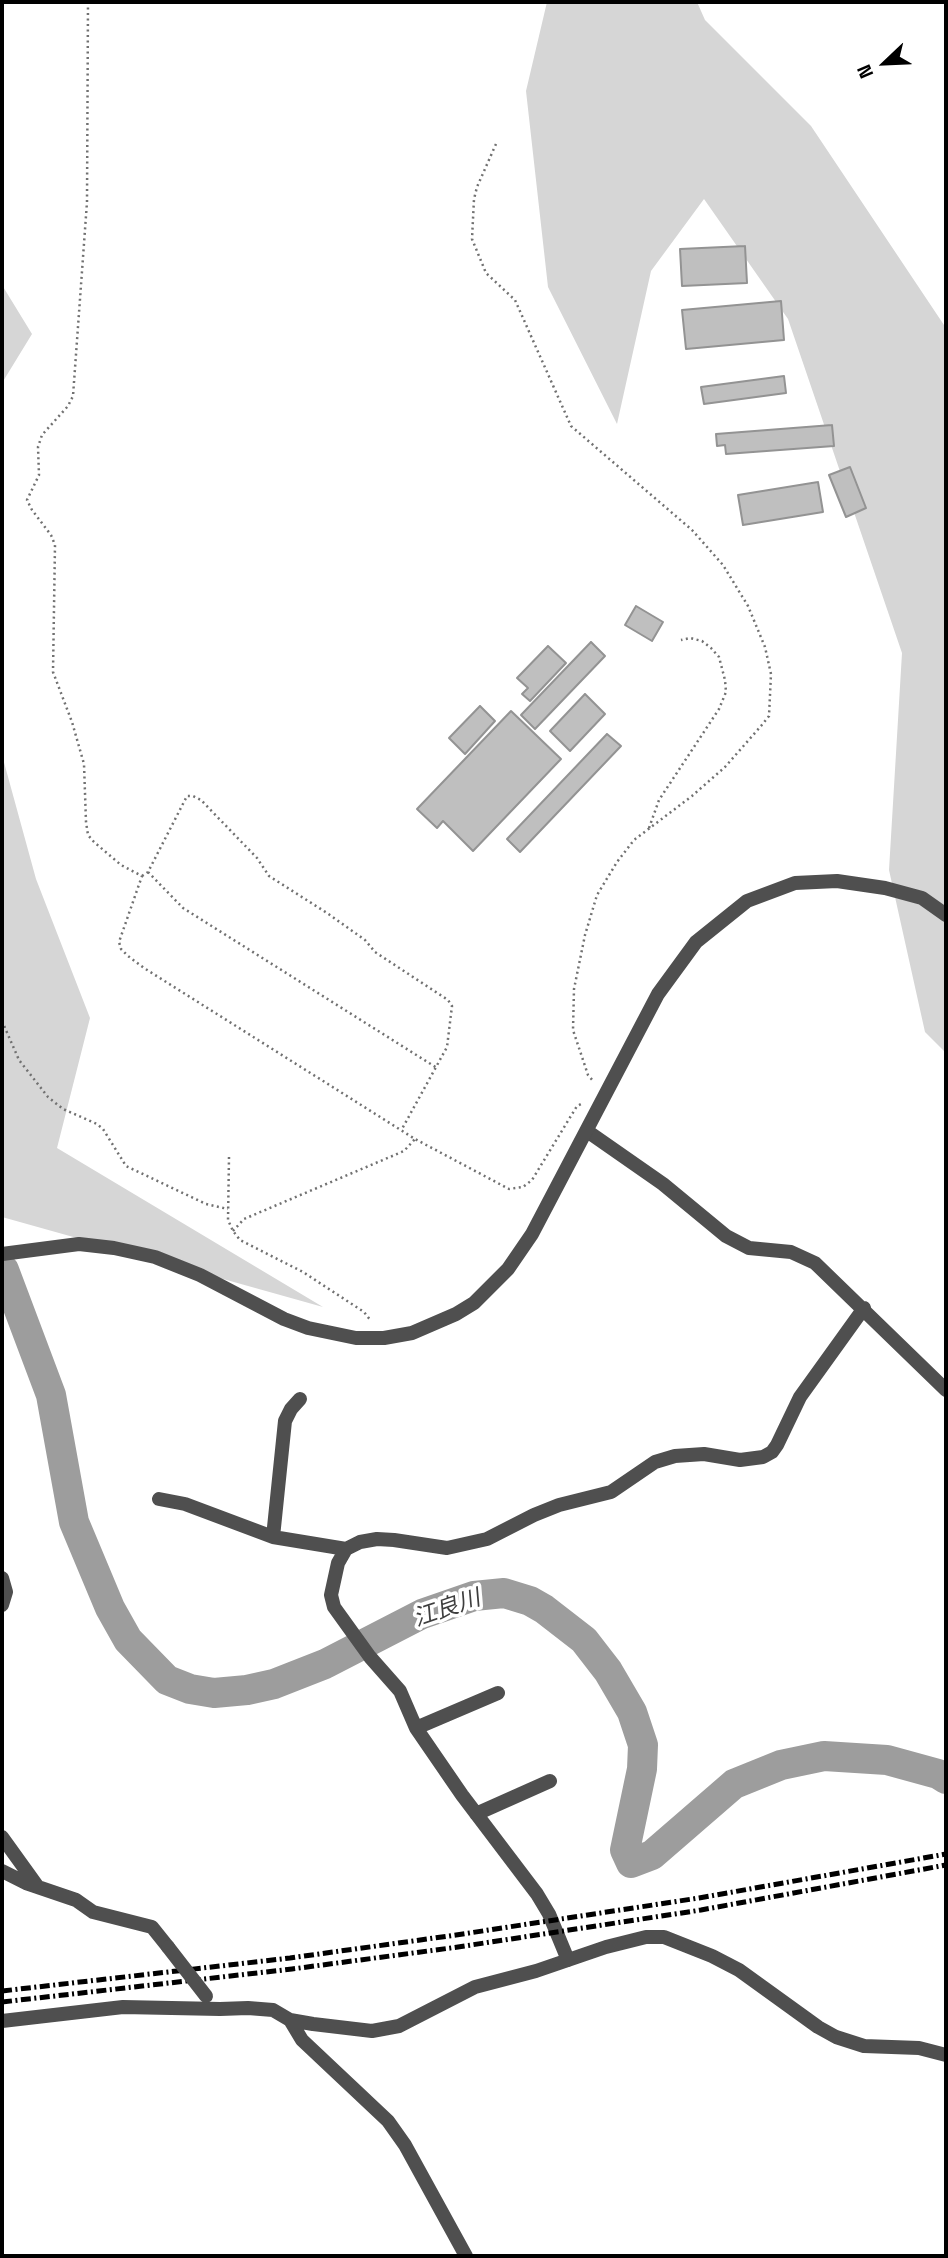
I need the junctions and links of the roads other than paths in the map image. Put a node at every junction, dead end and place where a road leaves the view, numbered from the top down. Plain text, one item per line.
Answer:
1 (946, 915) edge
2 (587, 1131) junction
3 (2, 1254) edge
4 (863, 1308) junction
5 (946, 1390) edge
6 (300, 1399) dead end
7 (159, 1499) dead end
8 (273, 1538) junction
9 (346, 1549) junction
10 (2, 1578) edge
11 (2, 1605) edge
12 (499, 1693) dead end
13 (416, 1728) junction
14 (550, 1780) dead end
15 (476, 1814) junction
16 (2, 1837) edge
17 (2, 1871) edge
18 (38, 1887) junction
19 (568, 1960) junction
20 (220, 2010) junction
21 (290, 2020) junction
22 (2, 2021) edge
23 (946, 2055) edge
24 (466, 2256) edge

1 - 2 street
2 - 3 street
2 - 4 street
4 - 5 street
4 - 9 street
6 - 8 street
7 - 8 street
8 - 9 street
9 - 13 street
10 - 11 street
12 - 13 street
13 - 15 street
14 - 15 street
15 - 19 street
16 - 18 street
17 - 18 street
18 - 20 street, bridge
19 - 21 street
19 - 23 street
20 - 21 street
20 - 22 street
21 - 24 street

